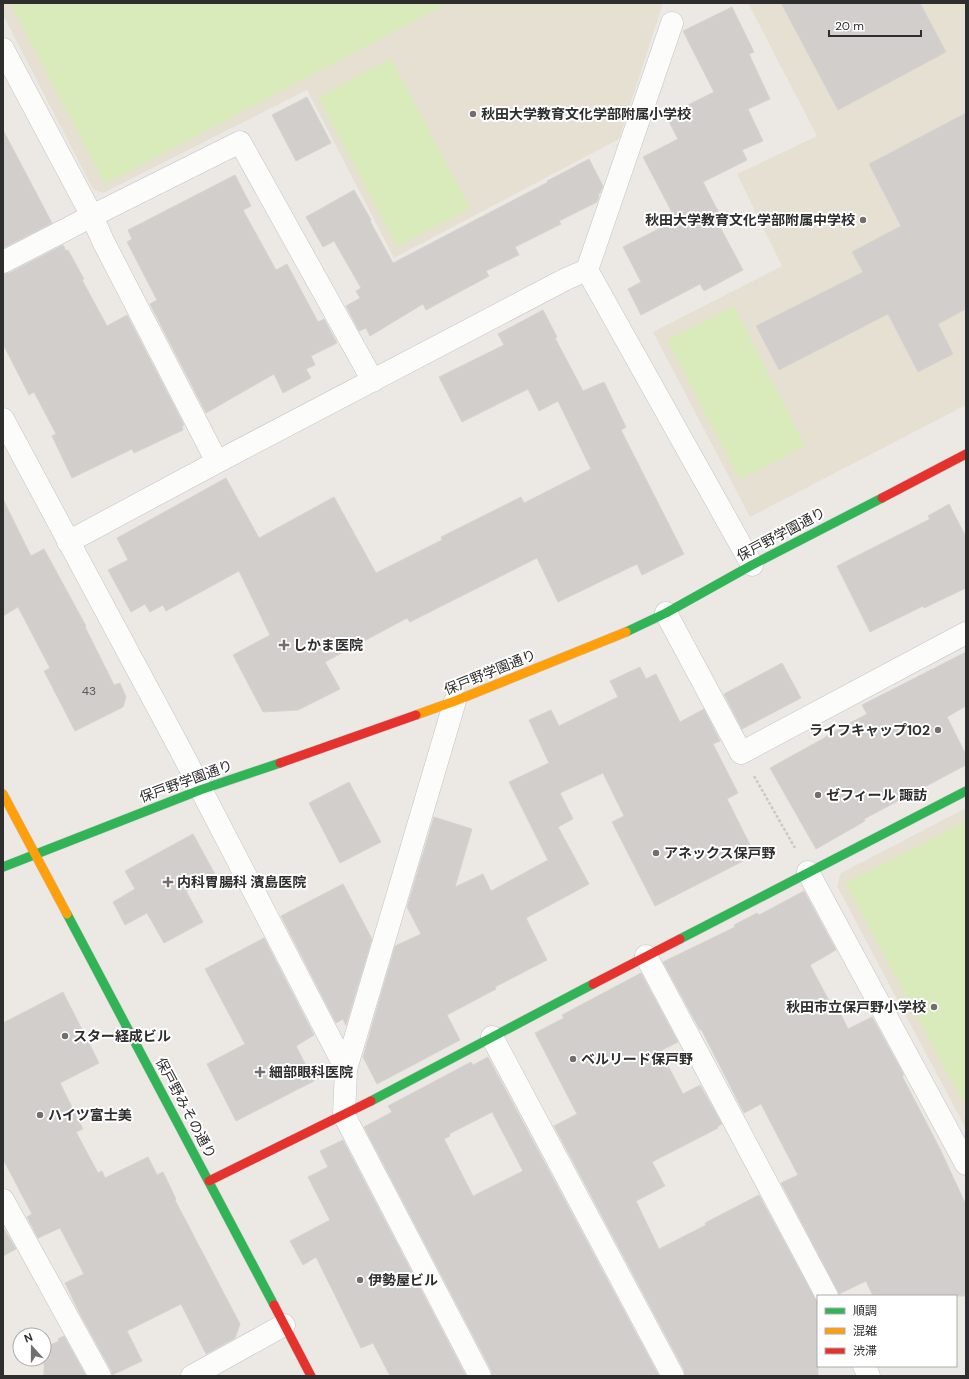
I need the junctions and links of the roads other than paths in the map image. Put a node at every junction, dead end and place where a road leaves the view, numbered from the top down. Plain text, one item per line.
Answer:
1 (672, 23) dead end
2 (3, 49) edge
3 (92, 216) junction
4 (3, 262) edge
5 (587, 270) junction
6 (372, 381) junction
7 (3, 419) edge
8 (966, 454) edge
9 (217, 462) junction
10 (68, 542) junction
11 (752, 565) junction
12 (666, 613) junction
13 (966, 633) edge
14 (455, 702) junction
15 (200, 790) junction
16 (966, 791) edge
17 (3, 794) edge
18 (34, 854) junction
19 (3, 867) edge
20 (808, 872) junction
21 (646, 956) junction
22 (492, 1037) junction
23 (346, 1069) junction
24 (344, 1115) junction
25 (966, 1164) edge
26 (209, 1181) junction
27 (3, 1200) edge
28 (826, 1295) edge
29 (284, 1325) junction
30 (864, 1367) edge
31 (100, 1376) edge
32 (192, 1376) edge
33 (311, 1376) edge
34 (480, 1376) edge
35 (673, 1376) edge
36 (869, 1376) edge

1 - 5 street
2 - 3 street
3 - 4 street
3 - 6 street
3 - 9 street
5 - 6 street
5 - 11 street
6 - 9 street
7 - 10 street
8 - 11 street, 保戸野学園通り
9 - 10 street
10 - 15 street
11 - 12 street, 保戸野学園通り
12 - 13 street
12 - 14 street, 保戸野学園通り
14 - 15 street, 保戸野学園通り
14 - 23 street
15 - 18 street, 保戸野学園通り
15 - 23 street
16 - 20 street
17 - 18 street, 保戸野みその通り
18 - 19 street, 保戸野学園通り
18 - 26 street, 保戸野みその通り
20 - 21 street
20 - 25 street
21 - 22 street
21 - 28 street
22 - 24 street
22 - 35 street
23 - 24 street
24 - 26 street
24 - 34 street
26 - 29 street, 保戸野みその通り
27 - 31 street
29 - 32 street
29 - 33 street, 保戸野みその通り
30 - 36 street

